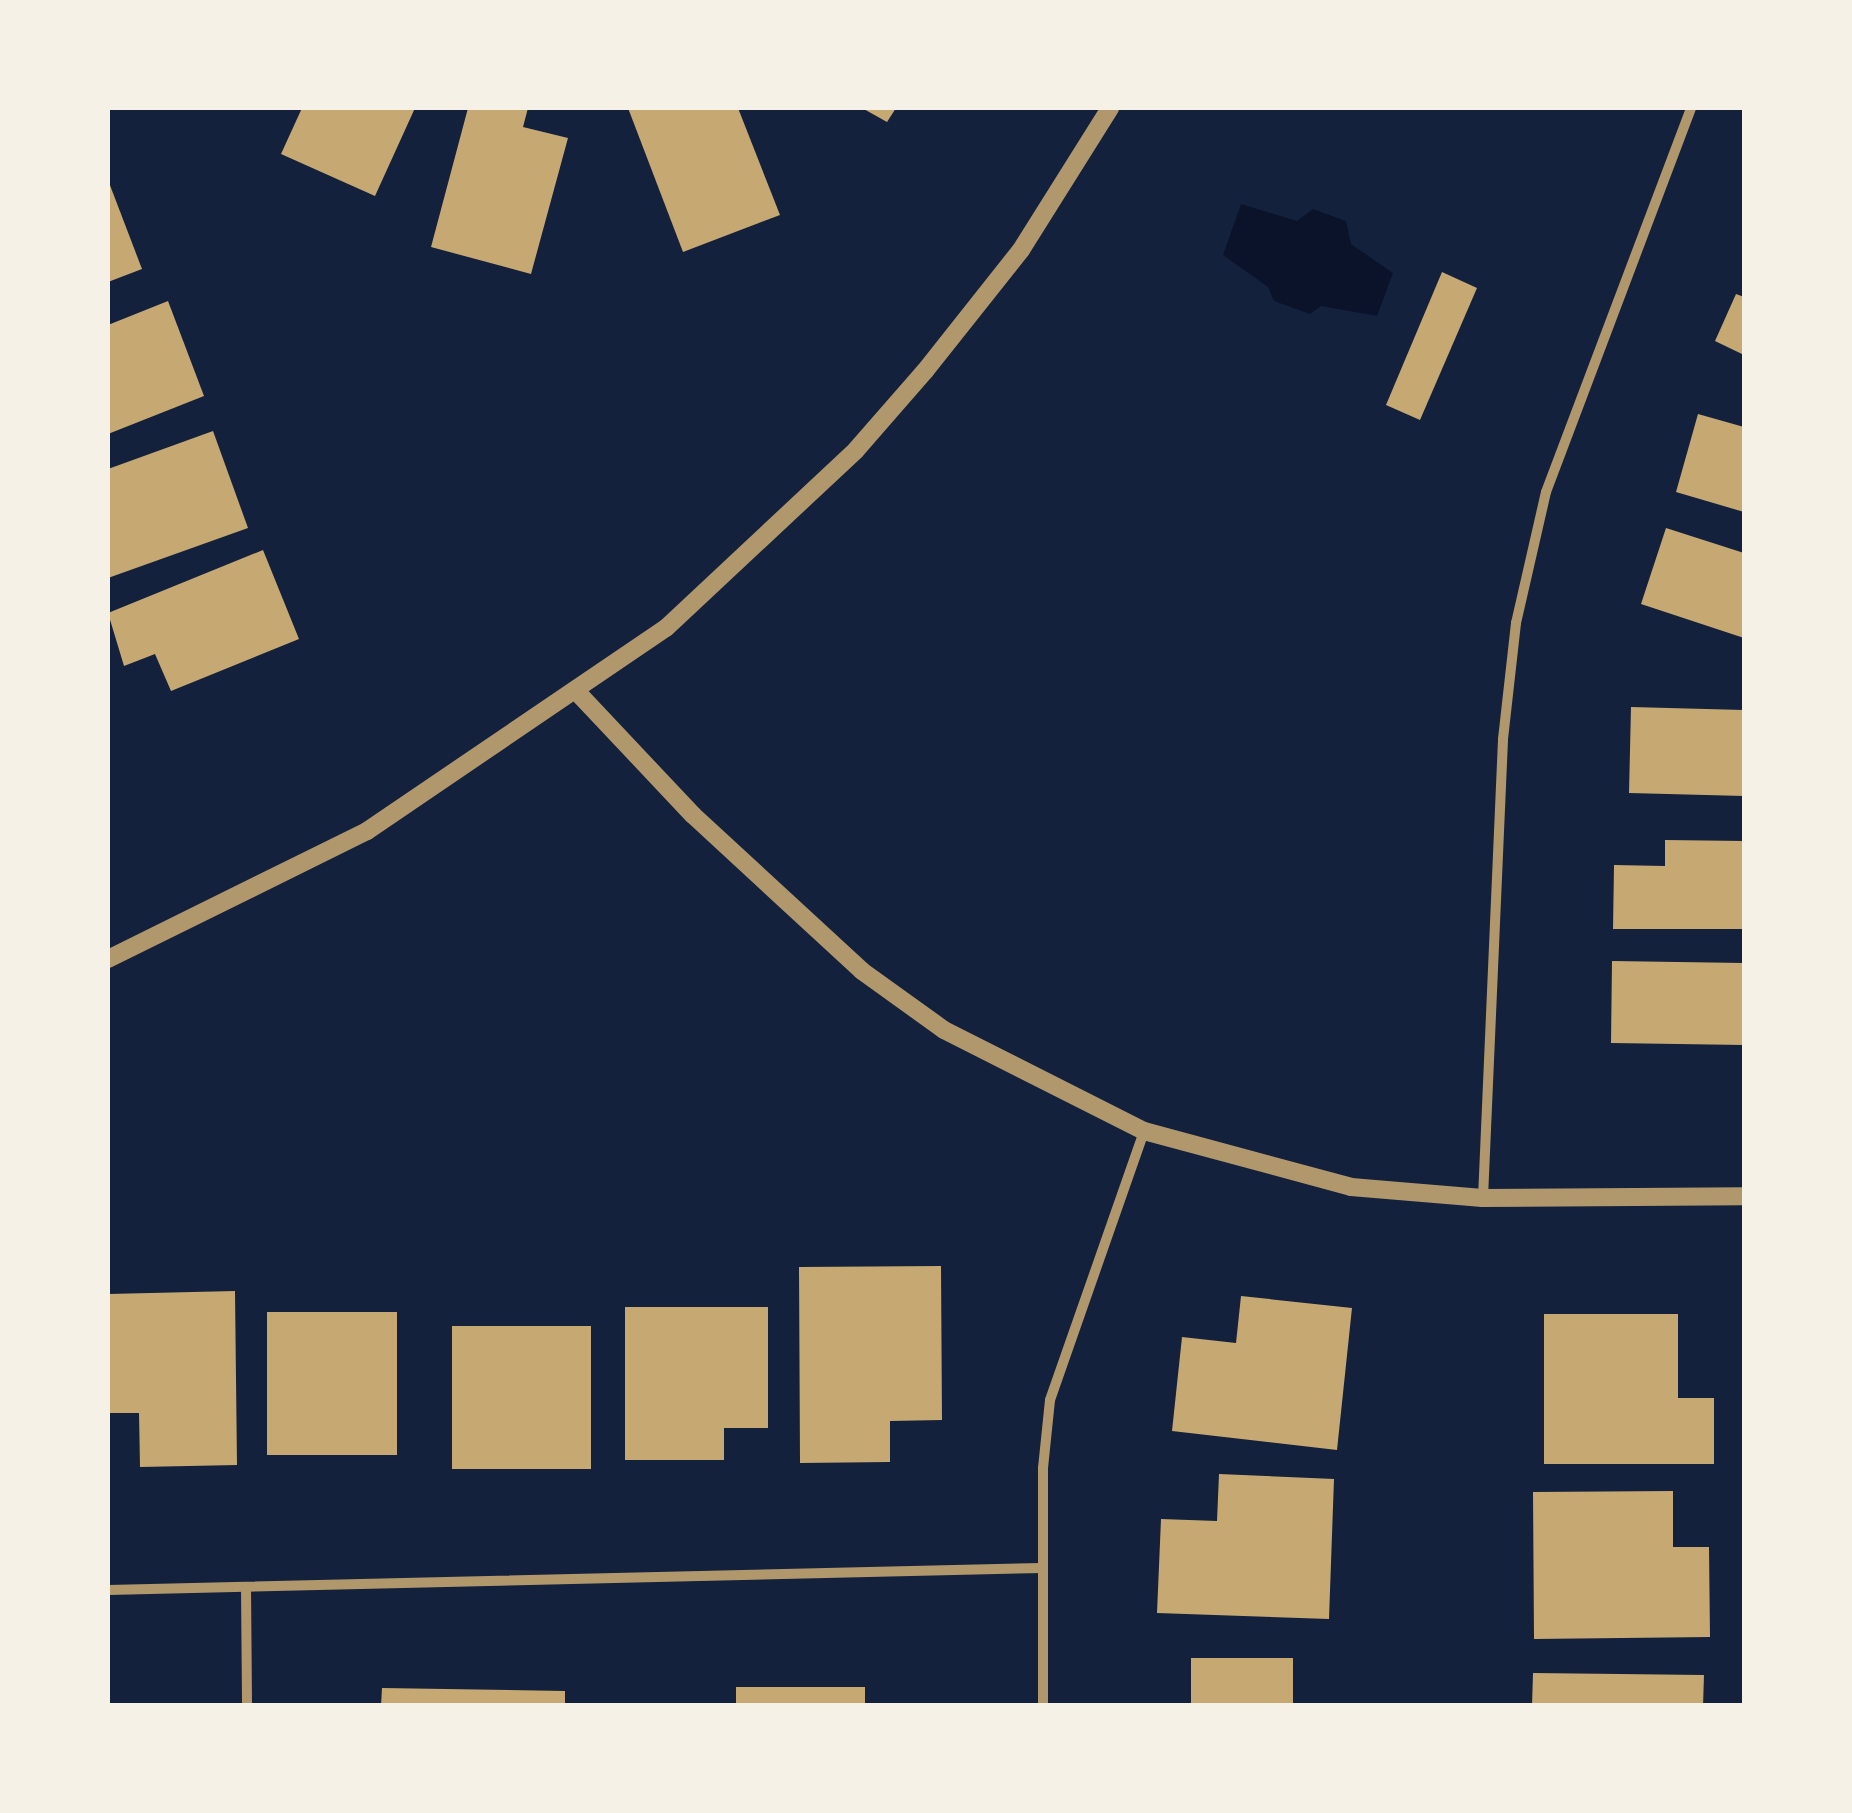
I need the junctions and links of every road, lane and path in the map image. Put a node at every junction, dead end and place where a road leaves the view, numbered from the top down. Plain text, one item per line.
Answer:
1 (1110, 108) edge
2 (1691, 108) edge
3 (577, 692) junction
4 (108, 959) edge
5 (1144, 1131) junction
6 (1744, 1196) edge
7 (1483, 1198) junction
8 (1043, 1568) junction
9 (246, 1587) junction
10 (108, 1590) edge
11 (246, 1706) edge
12 (1043, 1706) edge

1 - 3 street
2 - 7 street
3 - 4 street
3 - 5 street
5 - 7 street
5 - 8 street
6 - 7 street
8 - 9 street
8 - 12 street
9 - 10 street
9 - 11 street

